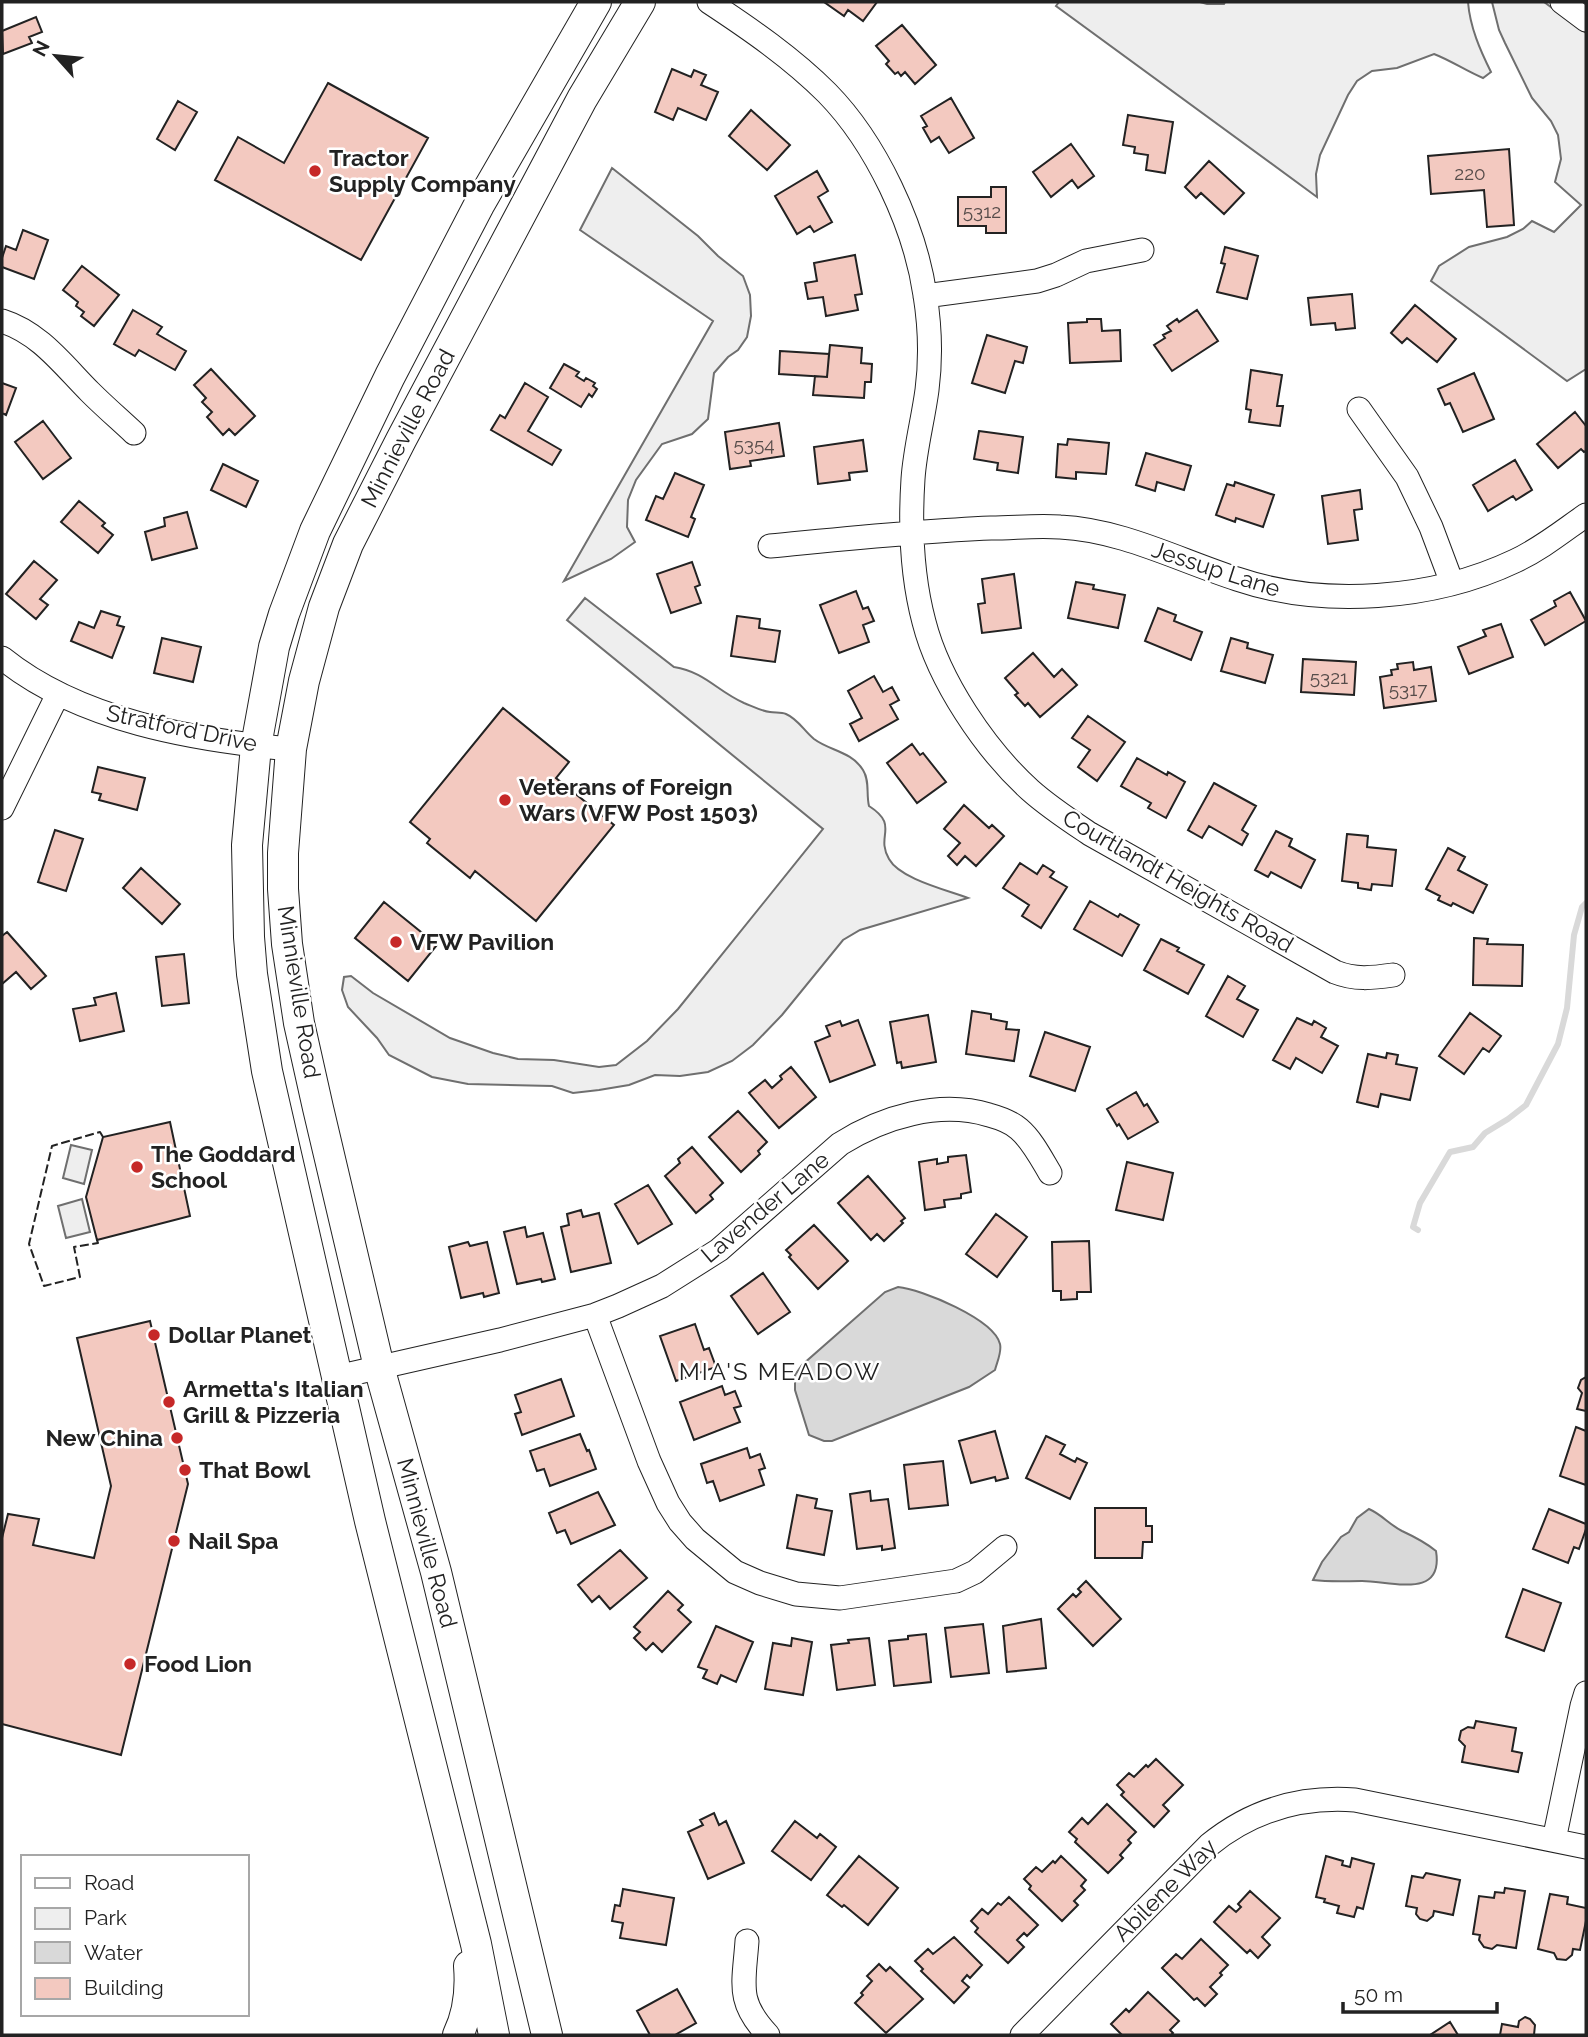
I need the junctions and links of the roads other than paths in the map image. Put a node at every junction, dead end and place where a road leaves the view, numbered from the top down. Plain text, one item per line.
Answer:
1 (596, 2) edge
2 (640, 2) edge
3 (709, 2) edge
4 (1562, 2) edge
5 (1586, 20) edge
6 (1142, 250) dead end
7 (925, 296) junction
8 (2, 321) edge
9 (1359, 409) dead end
10 (134, 433) dead end
11 (1586, 515) edge
12 (913, 533) junction
13 (769, 546) dead end
14 (1452, 583) junction
15 (2, 658) edge
16 (58, 694) junction
17 (256, 746) junction
18 (291, 749) junction
19 (2, 808) edge
20 (1393, 975) dead end
21 (1050, 1173) dead end
22 (595, 1315) junction
23 (379, 1367) junction
24 (337, 1377) junction
25 (1005, 1547) dead end
26 (1586, 1693) edge
27 (1554, 1840) junction
28 (1586, 1847) edge
29 (456, 1866) junction
30 (747, 1941) dead end
31 (458, 2035) edge
32 (494, 2035) edge
33 (547, 2035) edge
34 (768, 2035) edge
35 (1022, 2035) edge

1 - 17 main road, Minnieville Road
2 - 18 main road, Minnieville Road
3 - 7 street, Courtlandt Heights Road
4 - 5 street
6 - 7 street
7 - 12 street, Courtlandt Heights Road
8 - 10 street
9 - 14 street
11 - 14 street, Jessup Lane
12 - 13 street, Jessup Lane
12 - 14 street, Jessup Lane
12 - 20 street, Courtlandt Heights Road
15 - 16 street, Stratford Drive
16 - 17 street, Stratford Drive
16 - 19 street
17 - 18 street, Stratford Drive
17 - 24 main road, Minnieville Road
18 - 23 main road, Minnieville Road
21 - 22 street, Lavender Lane
22 - 23 street, Lavender Lane
22 - 25 street
23 - 24 street, Lavender Lane
23 - 33 main road, Minnieville Road
24 - 29 main road, Minnieville Road
26 - 27 street
27 - 28 street, Abilene Way
27 - 35 street, Abilene Way
29 - 31 main road
29 - 32 main road, Minnieville Road
30 - 34 street

